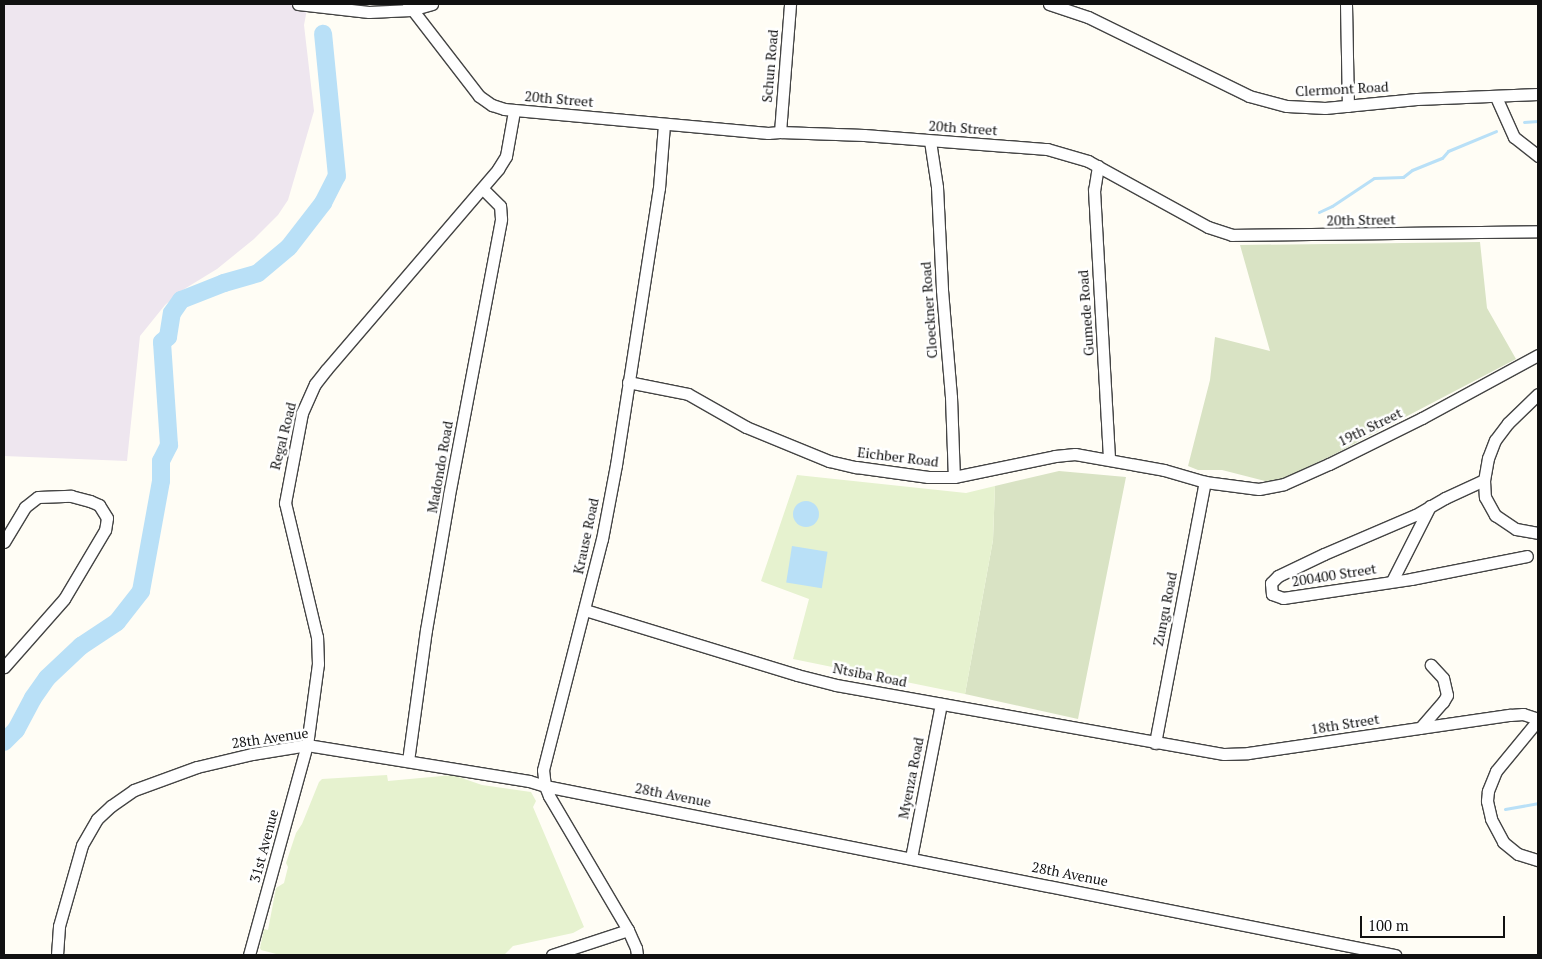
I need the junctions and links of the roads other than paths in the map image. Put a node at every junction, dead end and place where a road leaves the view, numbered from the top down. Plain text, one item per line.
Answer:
1 (298, 4) edge
2 (432, 4) edge
3 (790, 4) edge
4 (1049, 4) edge
5 (1346, 4) edge
6 (1064, 6) edge
7 (410, 7) edge
8 (1538, 94) edge
9 (1496, 97) junction
10 (1348, 106) junction
11 (514, 111) junction
12 (664, 124) junction
13 (780, 132) junction
14 (930, 141) junction
15 (1538, 156) edge
16 (1098, 166) junction
17 (482, 188) junction
18 (1538, 231) edge
19 (1538, 355) edge
20 (628, 382) junction
21 (1538, 394) edge
22 (1109, 459) junction
23 (954, 477) junction
24 (1484, 480) junction
25 (1205, 482) junction
26 (1430, 506) junction
27 (1538, 533) edge
28 (4, 542) edge
29 (1527, 556) dead end
30 (1392, 581) junction
31 (585, 610) junction
32 (1431, 666) dead end
33 (4, 667) edge
34 (941, 704) junction
35 (1538, 720) edge
36 (1420, 728) junction
37 (1155, 743) junction
38 (307, 745) junction
39 (408, 760) junction
40 (545, 786) junction
41 (911, 858) junction
42 (1538, 860) edge
43 (628, 930) junction
44 (57, 955) edge
45 (249, 955) edge
46 (552, 955) edge
47 (637, 955) edge
48 (1395, 955) edge

1 - 7 street
2 - 7 street
3 - 13 street, Schun Road
4 - 6 street, Clermont Road
5 - 10 street
6 - 10 street, Clermont Road
7 - 11 street, 20th Street
8 - 9 street, Clermont Road
9 - 10 street, Clermont Road
9 - 15 street
11 - 12 street, 20th Street
11 - 17 street, Regal Road
12 - 13 street, 20th Street
12 - 20 street, Krause Road
13 - 14 street, 20th Street
14 - 16 street, 20th Street
14 - 23 street, Cloeckner Road
16 - 18 street, 20th Street
16 - 22 street, Gumede Road
17 - 38 street, Regal Road
17 - 39 street, Madondo Road
19 - 25 street, 19th Street
20 - 23 street, Eichber Road
20 - 31 street, Krause Road
21 - 24 street
22 - 23 street, Eichber Road
22 - 25 street, Eichber Road
24 - 26 street, 200400 Street
24 - 27 street
25 - 37 street, Zungu Road
26 - 30 street
26 - 30 street, 200400 Street
28 - 33 street
29 - 30 street, 200400 Street
31 - 34 street, Ntsiba Road
31 - 40 street, Krause Road
32 - 36 street
34 - 37 street, Ntsiba Road
34 - 41 street, Myenza Road
35 - 36 street, 18th Street
35 - 42 street
36 - 37 street, 18th Street
38 - 39 street, 28th Avenue
38 - 44 street, 28th Avenue
38 - 45 street, 31st Avenue
39 - 40 street, 28th Avenue
40 - 41 street, 28th Avenue
40 - 43 street, Krause Road
41 - 48 street, 28th Avenue
43 - 46 street
43 - 47 street, Krause Road

